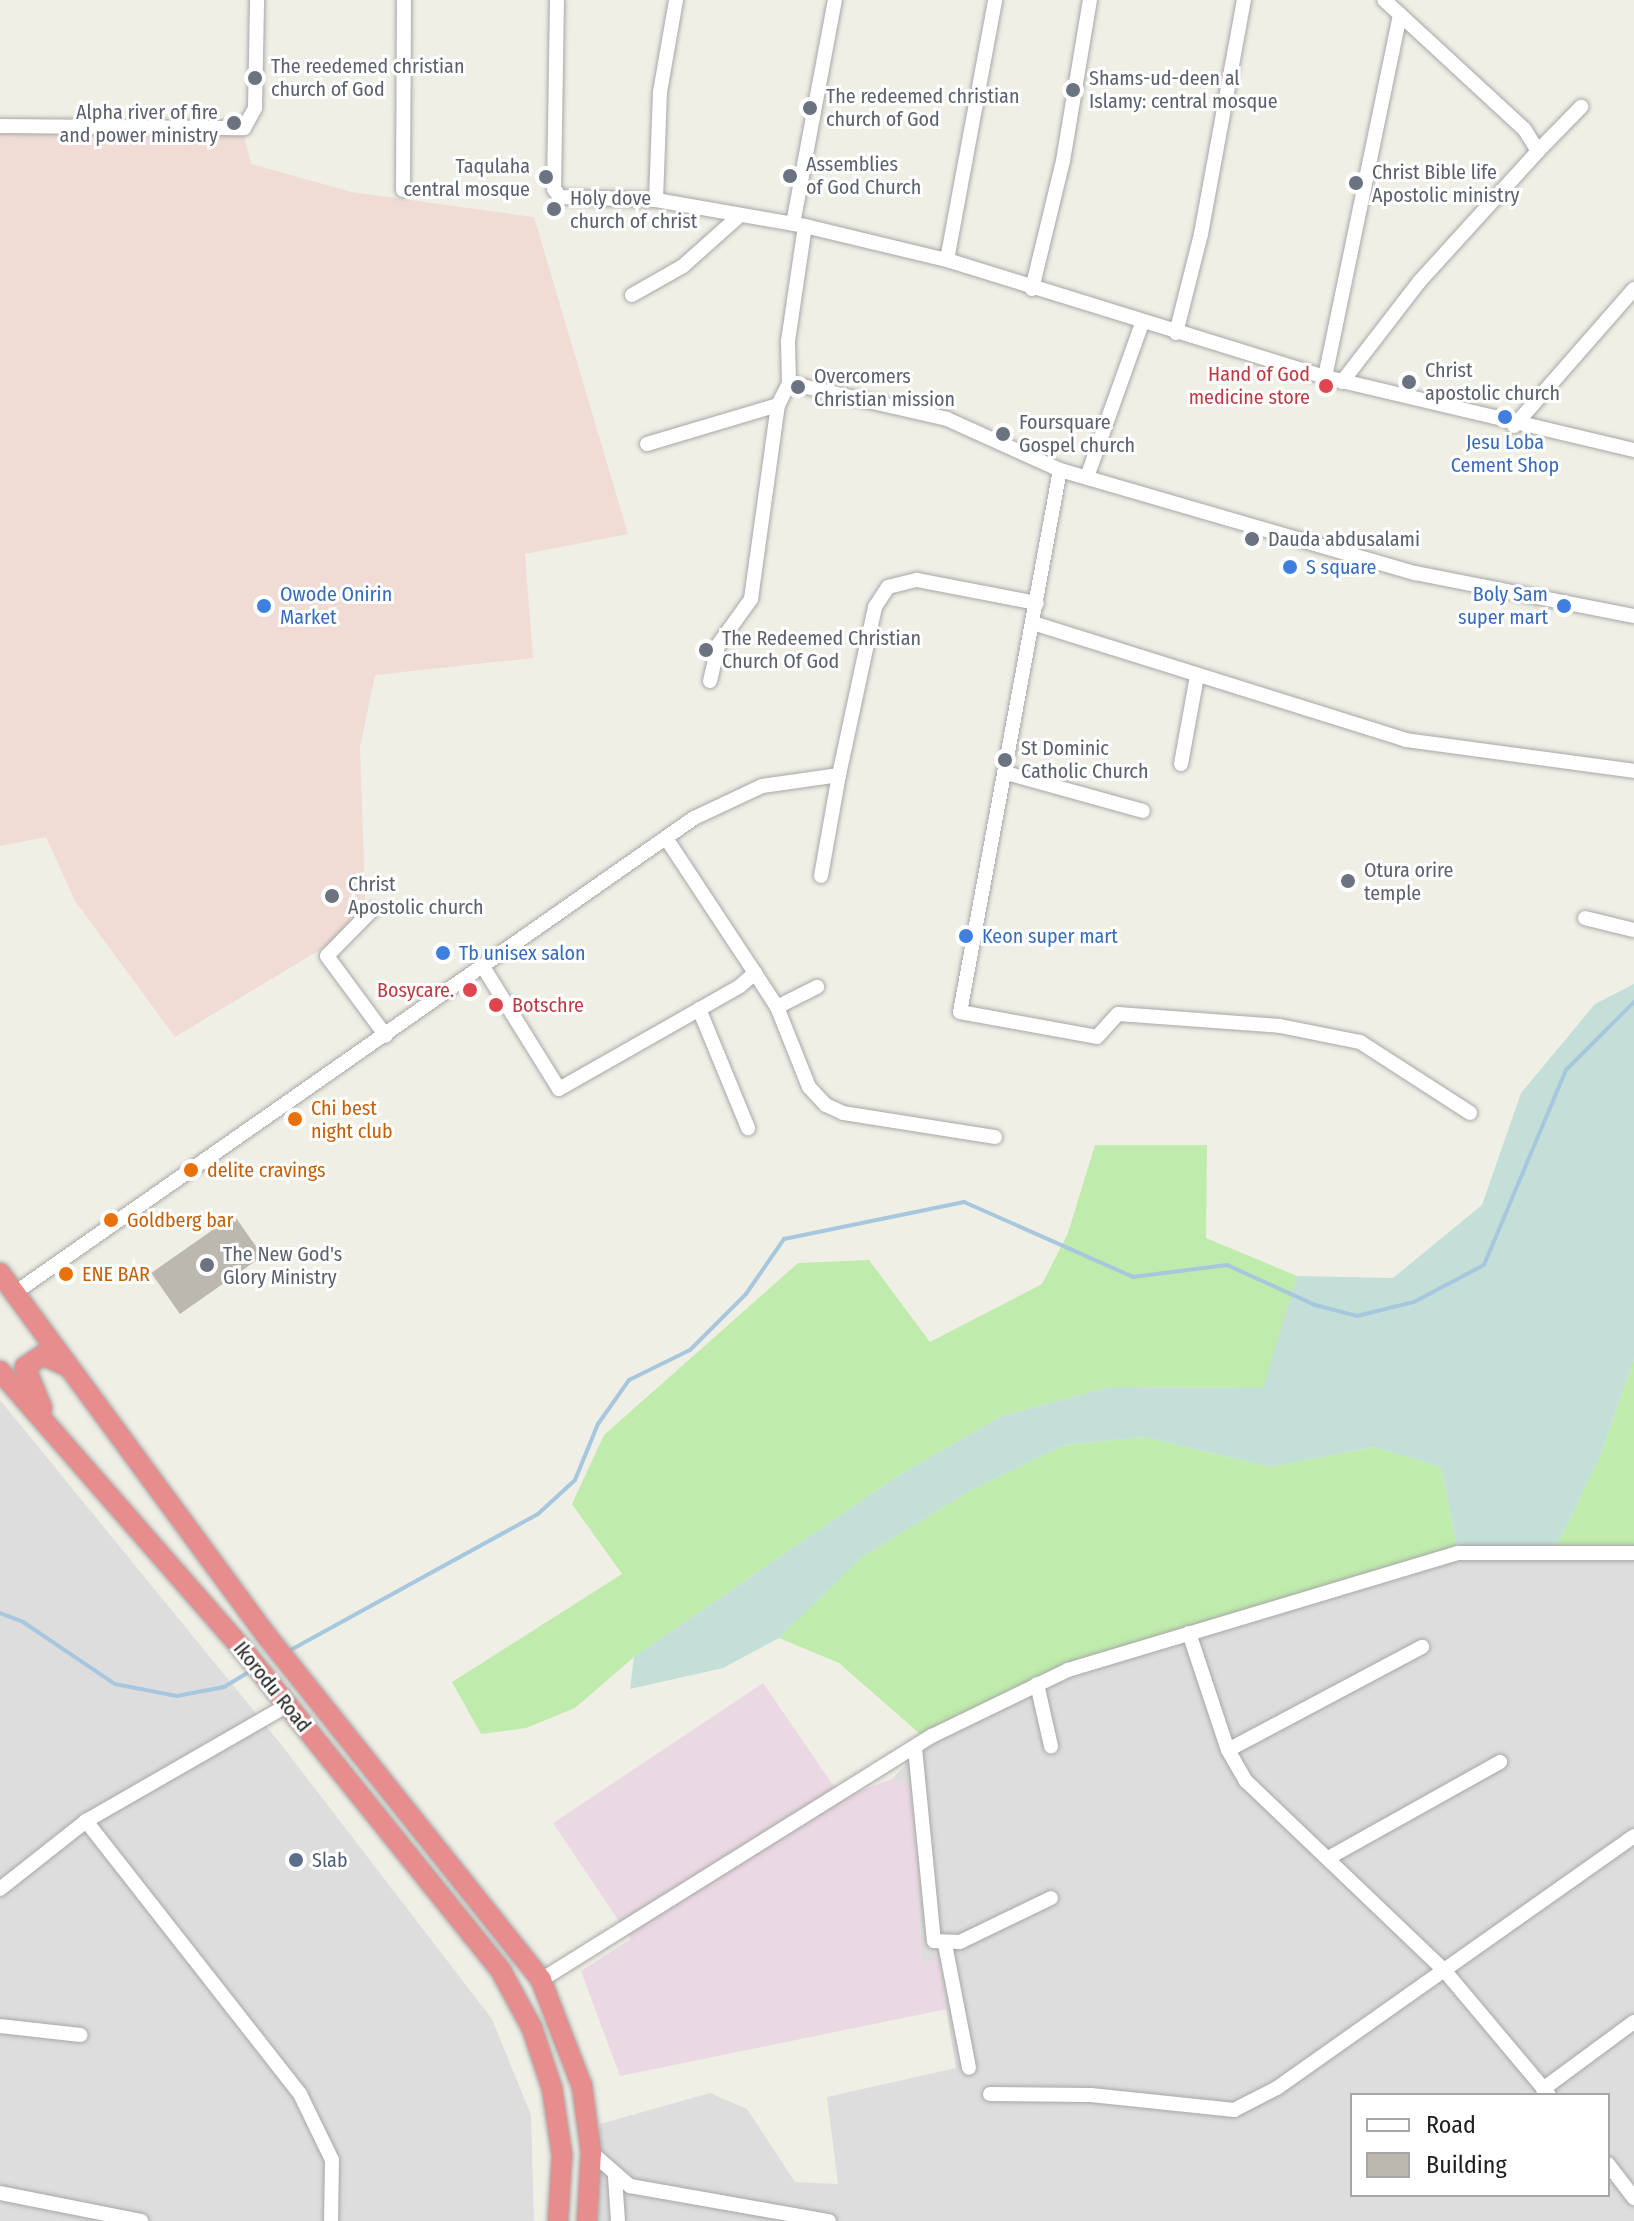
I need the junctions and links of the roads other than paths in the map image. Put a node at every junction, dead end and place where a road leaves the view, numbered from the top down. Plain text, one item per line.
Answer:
1 (257, 0) edge
2 (404, 0) edge
3 (557, 0) edge
4 (676, 0) edge
5 (835, 0) edge
6 (995, 0) edge
7 (1090, 0) edge
8 (1244, 0) edge
9 (1384, 0) edge
10 (1400, 15) junction
11 (1581, 107) dead end
12 (0, 126) edge
13 (1538, 151) junction
14 (403, 190) dead end
15 (656, 200) junction
16 (738, 217) junction
17 (799, 225) junction
18 (947, 260) junction
19 (1032, 289) junction
20 (1634, 289) edge
21 (632, 295) dead end
22 (1142, 323) junction
23 (1176, 333) junction
24 (1325, 377) junction
25 (1342, 382) junction
26 (789, 383) junction
27 (778, 405) junction
28 (1514, 426) junction
29 (647, 444) dead end
30 (1634, 450) edge
31 (1060, 470) junction
32 (1087, 477) junction
33 (1037, 603) junction
34 (1634, 616) edge
35 (1033, 623) junction
36 (1197, 676) junction
37 (710, 681) dead end
38 (1181, 764) dead end
39 (1634, 771) edge
40 (1006, 773) junction
41 (839, 775) junction
42 (1143, 811) dead end
43 (668, 841) junction
44 (821, 876) dead end
45 (372, 910) dead end
46 (1585, 918) dead end
47 (1634, 930) edge
48 (485, 970) junction
49 (755, 973) junction
50 (817, 987) dead end
51 (777, 1007) junction
52 (699, 1009) junction
53 (386, 1036) junction
54 (1470, 1113) dead end
55 (748, 1128) dead end
56 (995, 1137) dead end
57 (0, 1273) edge
58 (16, 1292) junction
59 (0, 1371) edge
60 (74, 1371) junction
61 (83, 1472) junction
62 (1634, 1553) edge
63 (1189, 1633) junction
64 (1422, 1647) dead end
65 (1037, 1684) junction
66 (272, 1698) junction
67 (1051, 1746) dead end
68 (915, 1748) junction
69 (1228, 1750) junction
70 (1500, 1762) dead end
71 (86, 1821) junction
72 (1634, 1836) edge
73 (1330, 1857) junction
74 (1, 1887) edge
75 (1051, 1898) dead end
76 (945, 1944) junction
77 (1444, 1970) junction
78 (541, 1980) junction
79 (1634, 2022) edge
80 (0, 2026) edge
81 (80, 2035) dead end
82 (969, 2068) dead end
83 (1546, 2092) edge
84 (990, 2094) dead end
85 (591, 2152) junction
86 (1610, 2167) edge
87 (615, 2177) junction
88 (0, 2193) edge
89 (1634, 2198) edge
90 (739, 2214) edge
91 (589, 2218) edge
92 (141, 2221) edge
93 (331, 2221) edge
94 (558, 2221) edge
95 (618, 2221) edge
96 (829, 2221) edge

1 - 12 street
2 - 14 street
3 - 15 street
4 - 15 street
5 - 17 street
6 - 18 street
7 - 19 street
8 - 23 street
9 - 10 street
10 - 13 street
10 - 24 street
11 - 13 street
13 - 25 street
15 - 16 street
16 - 17 street
16 - 21 street
17 - 18 street
17 - 26 street
18 - 19 street
19 - 22 street
20 - 28 street
22 - 23 street
22 - 32 street
23 - 24 street
24 - 25 street
25 - 28 street
26 - 27 street
26 - 31 street
27 - 29 street
27 - 37 street
28 - 30 street
31 - 32 street
31 - 33 street
32 - 34 street
33 - 35 street
33 - 41 street
35 - 36 street
35 - 40 street
36 - 38 street
36 - 39 street
40 - 42 street
40 - 54 street
41 - 43 street
41 - 44 street
43 - 48 street
43 - 49 street
45 - 53 street
46 - 47 street
48 - 52 street
48 - 53 street
49 - 51 street
49 - 52 street
50 - 51 street
51 - 56 street
52 - 55 street
53 - 58 street
57 - 58 highway, Ikorodu Road
58 - 60 highway, Ikorodu Road
59 - 61 highway, Ikorodu Road
60 - 61 highway
60 - 78 highway, Ikorodu Road
61 - 66 highway, Ikorodu Road
62 - 63 street
63 - 65 street
63 - 69 street
64 - 69 street
65 - 67 street
65 - 68 street
66 - 71 street
66 - 94 highway, Ikorodu Road
68 - 76 street
68 - 78 street
69 - 73 street
70 - 73 street
71 - 74 street
71 - 93 street
72 - 77 street
73 - 77 street
75 - 76 street
76 - 82 street
77 - 83 street
77 - 84 street
78 - 85 highway, Ikorodu Road
79 - 83 street
80 - 81 street
85 - 87 street
85 - 91 highway, Ikorodu Road
86 - 89 street
87 - 90 street
87 - 95 street
88 - 92 street
90 - 96 street

